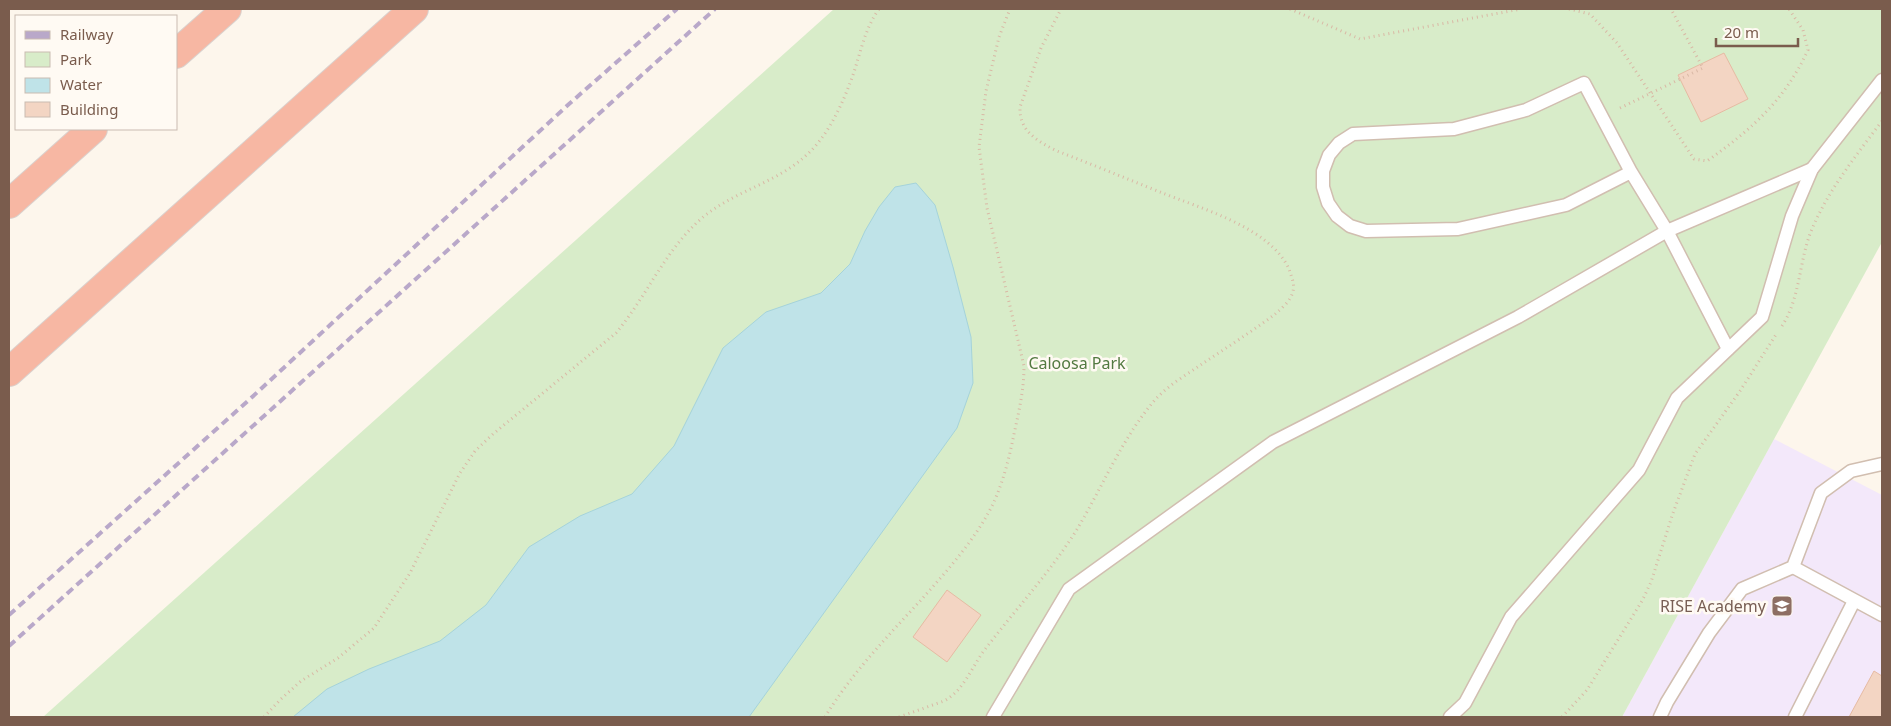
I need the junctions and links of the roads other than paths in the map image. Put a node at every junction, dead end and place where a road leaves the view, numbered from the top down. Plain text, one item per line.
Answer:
1 (227, 9) edge
2 (414, 9) edge
3 (178, 52) edge
4 (1882, 80) edge
5 (92, 130) edge
6 (1812, 169) junction
7 (1631, 172) junction
8 (9, 204) edge
9 (1667, 231) junction
10 (1728, 349) junction
11 (9, 372) edge
12 (1882, 464) edge
13 (1793, 568) junction
14 (1854, 601) junction
15 (1882, 615) edge
16 (993, 717) edge
17 (1450, 717) edge
18 (1660, 717) edge
19 (1795, 717) edge

1 - 3 highway
2 - 11 highway
4 - 6 lane
5 - 8 highway
6 - 9 lane
6 - 10 lane
7 - 7 lane
7 - 9 lane
9 - 10 lane
9 - 16 lane
10 - 17 lane
12 - 13 lane
13 - 14 lane
13 - 18 lane
14 - 15 lane
14 - 19 lane

